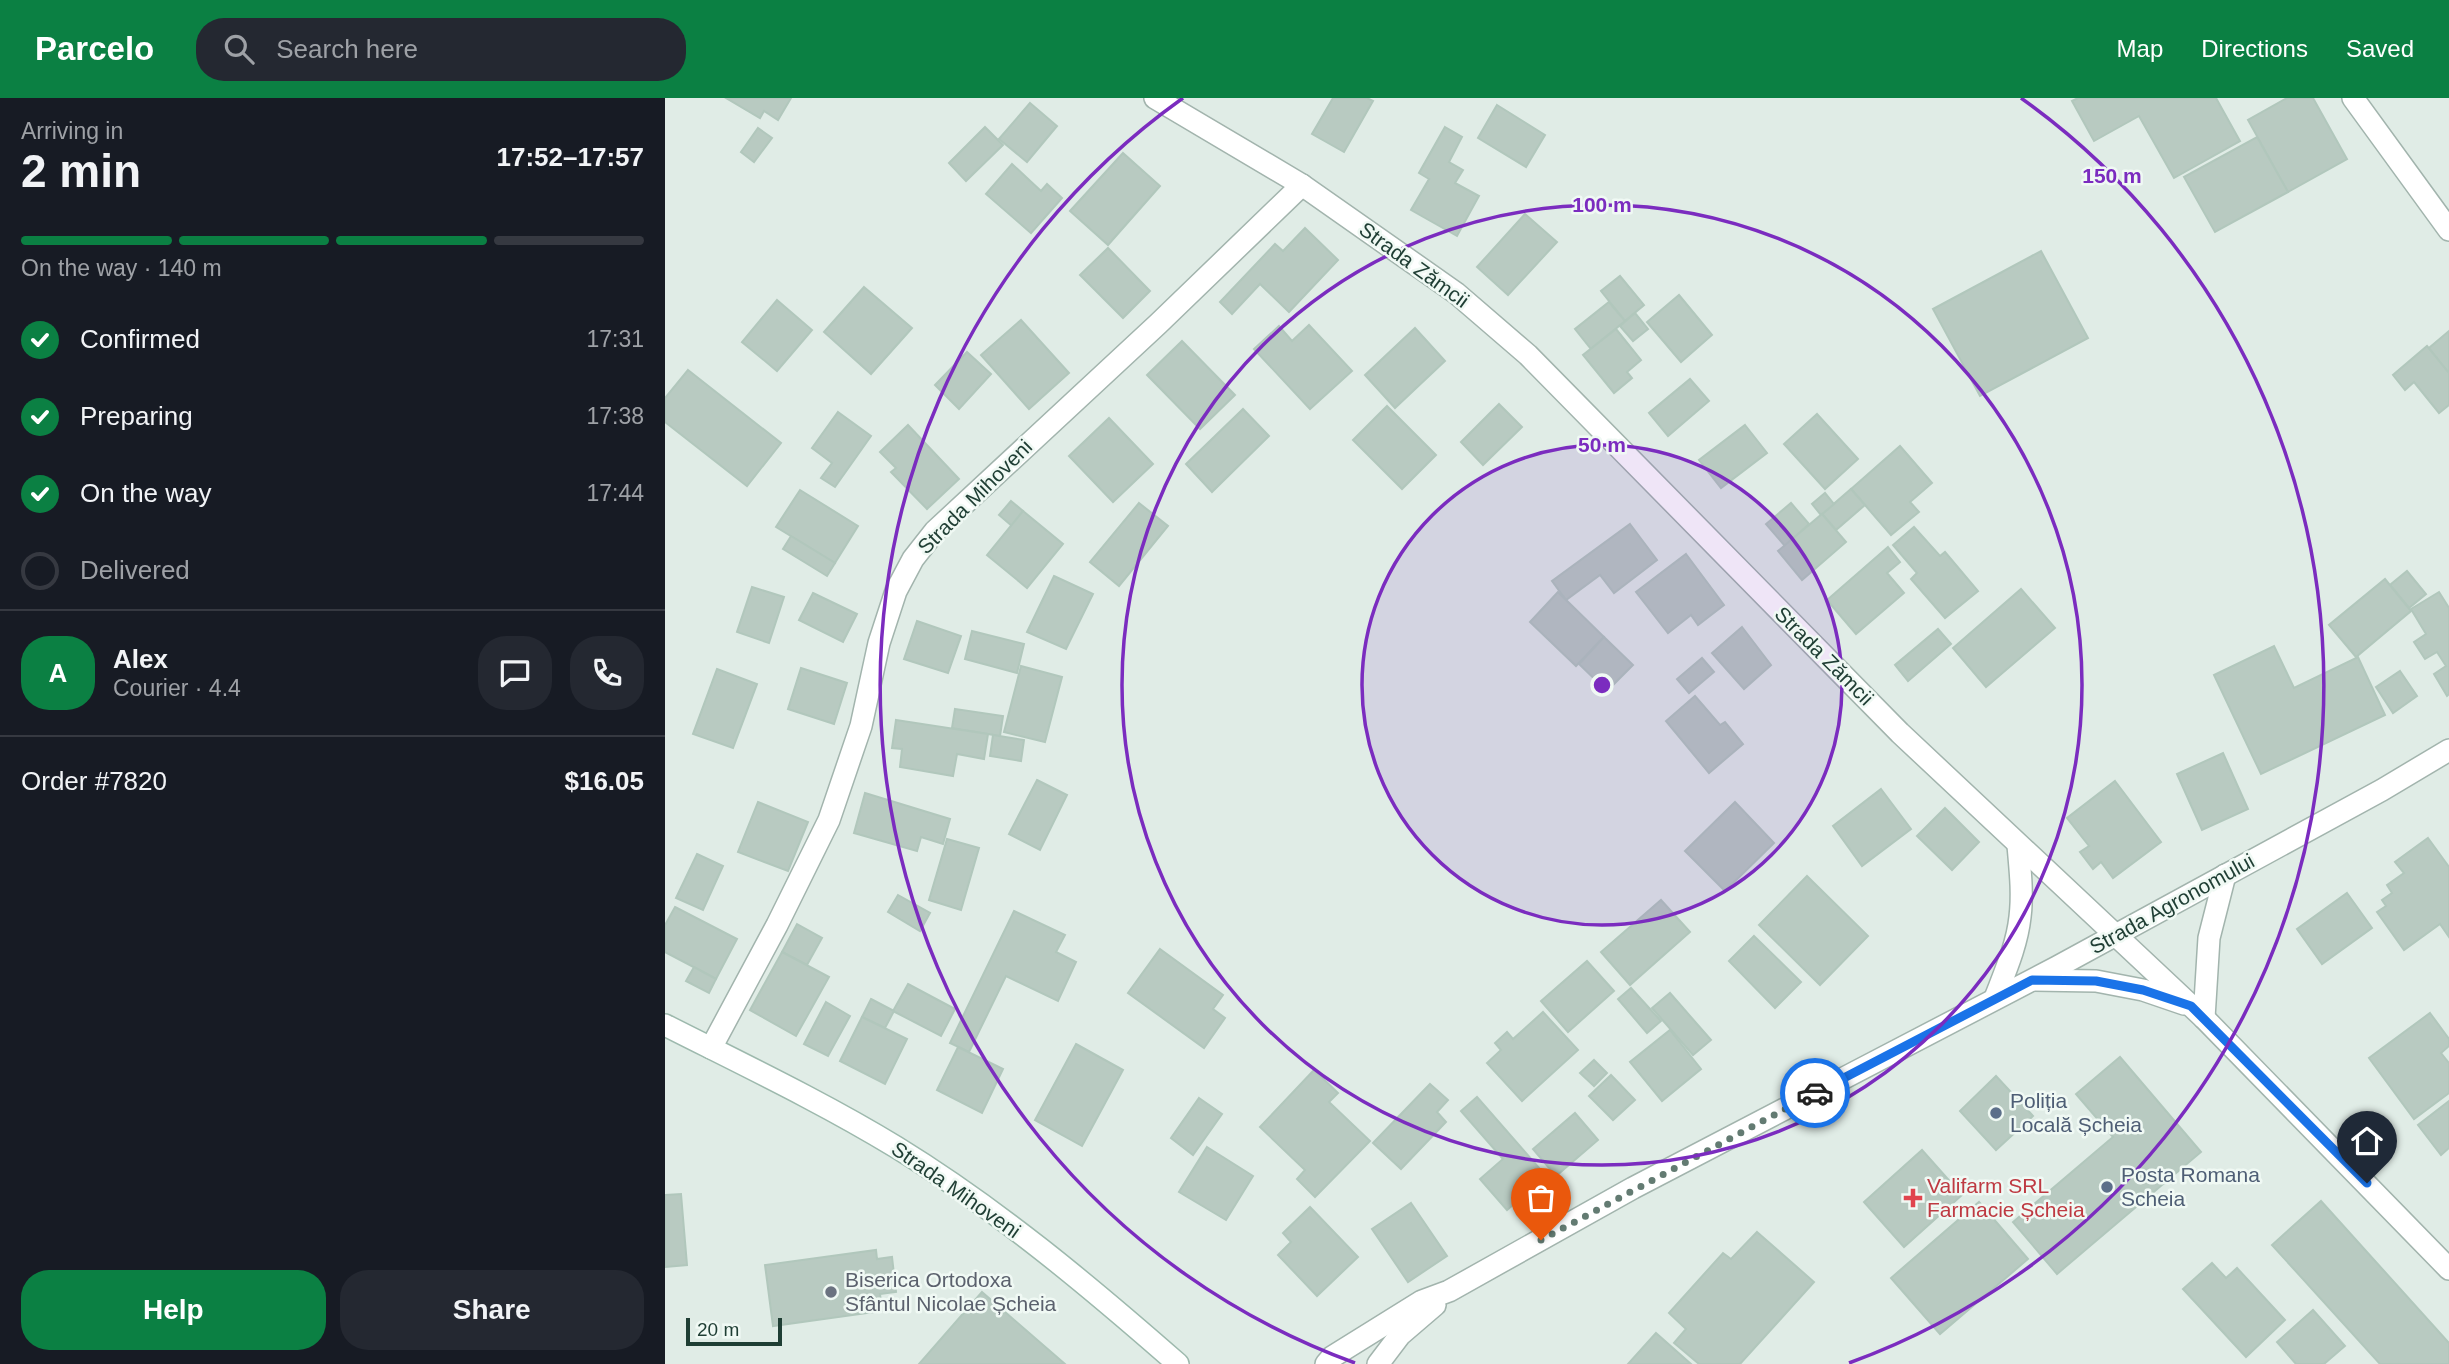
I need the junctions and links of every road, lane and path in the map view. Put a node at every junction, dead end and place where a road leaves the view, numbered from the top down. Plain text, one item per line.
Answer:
1 (1155, 98) edge
2 (2353, 98) edge
3 (1302, 185) junction
4 (2449, 230) edge
5 (2449, 750) edge
6 (2018, 845) junction
7 (2225, 875) junction
8 (2115, 935) junction
9 (2032, 980) junction
10 (1995, 998) junction
11 (2197, 1012) junction
12 (665, 1025) edge
13 (711, 1048) junction
14 (2449, 1269) edge
15 (1449, 1291) junction
16 (1178, 1364) edge
17 (1326, 1364) edge
18 (1378, 1364) edge

1 - 3 street, Strada Zămcii
2 - 4 street
3 - 6 street, Strada Zămcii
3 - 13 street, Strada Mihoveni
5 - 7 street, Strada Agronomului
6 - 8 street, Strada Zămcii
6 - 10 street
7 - 8 street, Strada Agronomului
7 - 11 street
8 - 9 street, Strada Agronomului
8 - 11 street, Strada Zămcii
9 - 10 street, Strada Agronomului
9 - 11 street
10 - 15 street, Strada Agronomului
11 - 14 street, Strada Zămcii
12 - 13 street, Strada Mihoveni
13 - 16 street, Strada Mihoveni
15 - 17 street, Strada Agronomului
15 - 18 street, Strada Agronomului

